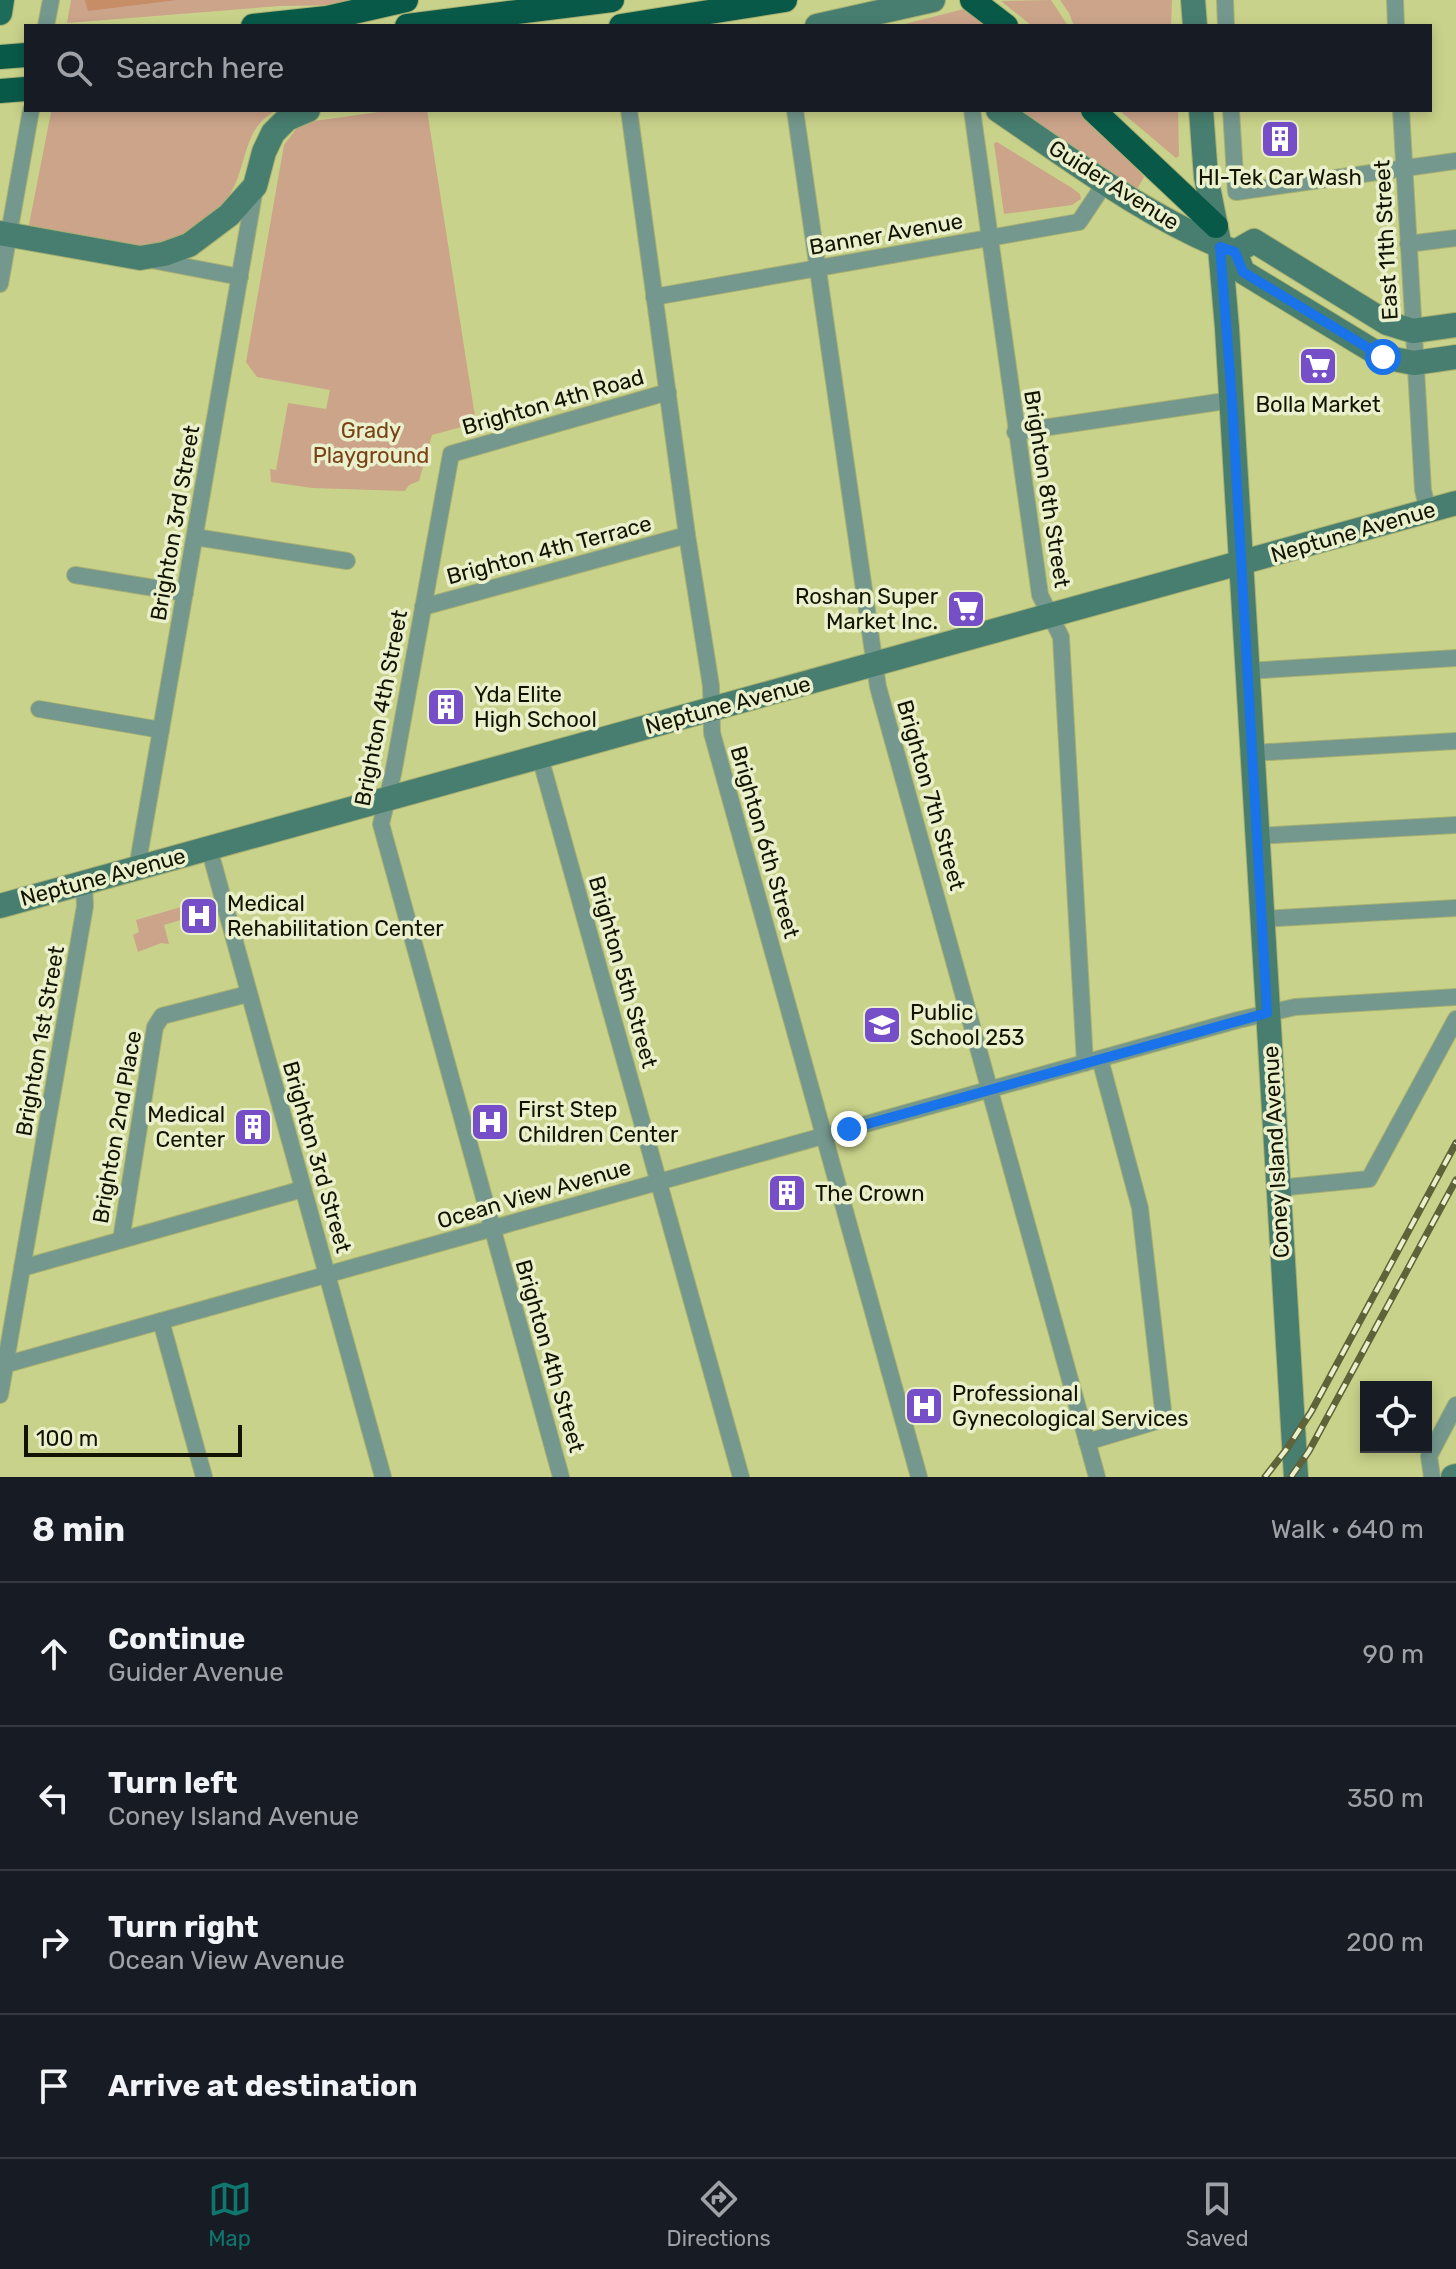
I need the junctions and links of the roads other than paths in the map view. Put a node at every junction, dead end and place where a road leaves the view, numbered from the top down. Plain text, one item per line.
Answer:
1 (2, 0) edge
2 (51, 0) edge
3 (406, 0) edge
4 (612, 0) edge
5 (785, 0) edge
6 (933, 0) edge
7 (972, 0) edge
8 (1225, 0) edge
9 (1395, 0) edge
10 (0, 13) edge
11 (46, 24) edge
12 (272, 24) edge
13 (423, 24) edge
14 (634, 24) edge
15 (833, 24) edge
16 (1004, 24) edge
17 (1226, 24) edge
18 (1396, 24) edge
19 (24, 55) edge
20 (0, 57) edge
21 (24, 89) edge
22 (0, 91) edge
23 (31, 112) edge
24 (303, 112) edge
25 (629, 112) edge
26 (795, 112) edge
27 (972, 112) edge
28 (1001, 112) edge
29 (1095, 112) edge
30 (1201, 112) edge
31 (1231, 112) edge
32 (1401, 112) edge
33 (1456, 161) edge
34 (1404, 168) junction
35 (1105, 183) junction
36 (255, 186) junction
37 (4, 233) edge
38 (988, 238) junction
39 (1456, 238) edge
40 (1224, 242) junction
41 (1408, 244) junction
42 (140, 258) junction
43 (819, 268) junction
44 (240, 277) junction
45 (0, 284) edge
46 (654, 297) junction
47 (1456, 325) edge
48 (1413, 331) junction
49 (1456, 357) edge
50 (1414, 363) junction
51 (668, 392) junction
52 (1232, 400) junction
53 (1015, 432) junction
54 (451, 454) joint
55 (1456, 503) edge
56 (1428, 511) junction
57 (687, 535) junction
58 (195, 537) junction
59 (347, 561) dead end
60 (1241, 563) junction
61 (75, 575) dead end
62 (185, 593) junction
63 (423, 607) junction
64 (1051, 616) junction
65 (1456, 658) edge
66 (874, 664) junction
67 (1247, 671) junction
68 (39, 709) dead end
69 (711, 710) junction
70 (161, 730) junction
71 (1456, 741) edge
72 (1252, 753) junction
73 (540, 757) junction
74 (387, 799) junction
75 (1456, 825) edge
76 (1257, 836) junction
77 (209, 848) junction
78 (137, 868) junction
79 (84, 883) junction
80 (0, 906) edge
81 (1456, 908) edge
82 (1262, 919) junction
83 (248, 994) junction
84 (1456, 997) edge
85 (1267, 1013) junction
86 (1456, 1019) edge
87 (1092, 1061) junction
88 (990, 1089) junction
89 (825, 1135) junction
90 (659, 1182) junction
91 (1278, 1188) junction
92 (303, 1189) junction
93 (492, 1228) junction
94 (121, 1240) junction
95 (22, 1268) junction
96 (327, 1274) junction
97 (161, 1321) junction
98 (3, 1365) edge
99 (0, 1395) edge
100 (1456, 1405) edge
101 (1087, 1442) junction
102 (204, 1477) edge
103 (383, 1477) edge
104 (561, 1477) edge
105 (741, 1477) edge
106 (919, 1477) edge
107 (1097, 1477) edge
108 (1296, 1477) edge
109 (1432, 1477) edge

1 - 10 main road
2 - 11 street
3 - 12 highway
4 - 13 highway
5 - 14 highway
6 - 15 main road
7 - 16 highway
8 - 17 street
9 - 18 street
19 - 20 highway
21 - 22 highway
23 - 37 street
24 - 36 main road
25 - 46 street, Brighton 6th Street
26 - 43 street, Brighton 7th Street
27 - 38 street, Brighton 8th Street
28 - 35 main road, Guider Avenue
29 - 40 highway
30 - 40 main road, Coney Island Avenue
31 - 34 street
32 - 34 street, East 11th Street
33 - 34 street
34 - 41 street, East 11th Street
35 - 38 street, Banner Avenue
35 - 40 main road, Guider Avenue
36 - 42 main road
36 - 44 street, Brighton 3rd Street
37 - 42 main road
37 - 45 street
38 - 43 street, Banner Avenue
38 - 53 street, Brighton 8th Street
39 - 41 street
40 - 48 main road, Guider Avenue
40 - 50 main road, Guider Avenue
40 - 52 main road, Coney Island Avenue
41 - 48 street, East 11th Street
42 - 44 street
43 - 46 street, Banner Avenue
43 - 66 street, Brighton 7th Street
44 - 58 street, Brighton 3rd Street
46 - 51 street, Brighton 6th Street
47 - 48 main road, Guider Avenue
48 - 50 street, East 11th Street
49 - 50 main road, Guider Avenue
50 - 56 street, East 11th Street
51 - 54 street, Brighton 4th Road
51 - 57 street, Brighton 6th Street
52 - 53 street
52 - 60 main road, Coney Island Avenue
53 - 64 street, Brighton 8th Street
54 - 63 street, Brighton 4th Street
55 - 56 main road, Neptune Avenue
56 - 60 main road, Neptune Avenue
57 - 63 street, Brighton 4th Terrace
57 - 69 street, Brighton 6th Street
58 - 59 street
58 - 62 street, Brighton 3rd Street
60 - 64 main road, Neptune Avenue
60 - 67 main road, Coney Island Avenue
61 - 62 street
62 - 70 street, Brighton 3rd Street
63 - 74 street, Brighton 4th Street
64 - 66 main road, Neptune Avenue
64 - 87 street, Brighton 8th Street
65 - 67 street
66 - 69 main road, Neptune Avenue
66 - 88 street, Brighton 7th Street
67 - 72 main road, Coney Island Avenue
68 - 70 street
69 - 73 main road, Neptune Avenue
69 - 89 street, Brighton 6th Street
70 - 78 street, Brighton 3rd Street
71 - 72 street
72 - 76 main road, Coney Island Avenue
73 - 74 main road, Neptune Avenue
73 - 90 street, Brighton 5th Street
74 - 77 main road, Neptune Avenue
74 - 93 street, Brighton 4th Street
75 - 76 street
76 - 82 main road, Coney Island Avenue
77 - 78 main road, Neptune Avenue
77 - 83 street, Brighton 3rd Street
78 - 79 main road, Neptune Avenue
79 - 80 main road, Neptune Avenue
79 - 95 street, Brighton 1st Street
81 - 82 street
82 - 85 main road, Coney Island Avenue
83 - 92 street, Brighton 3rd Street
83 - 94 street, Brighton 2nd Place
84 - 85 street, Ocean View Avenue
85 - 87 street, Ocean View Avenue
85 - 91 main road, Coney Island Avenue
86 - 91 street
87 - 88 street, Ocean View Avenue
87 - 101 street, Brighton 8th Street
88 - 89 street, Ocean View Avenue
88 - 101 street, Brighton 7th Street
89 - 90 street, Ocean View Avenue
89 - 106 street, Brighton 6th Street
90 - 93 street, Ocean View Avenue
90 - 105 street, Brighton 5th Street
91 - 108 main road, Coney Island Avenue
92 - 94 street
92 - 96 street, Brighton 3rd Street
93 - 96 street, Ocean View Avenue
93 - 104 street, Brighton 4th Street
94 - 95 street
95 - 98 street, Brighton 1st Street
96 - 97 street, Ocean View Avenue
96 - 103 street, Brighton 3rd Street
97 - 98 street, Ocean View Avenue
97 - 102 street
98 - 99 street, Brighton 1st Street
100 - 109 street
101 - 107 street, Brighton 7th Street

